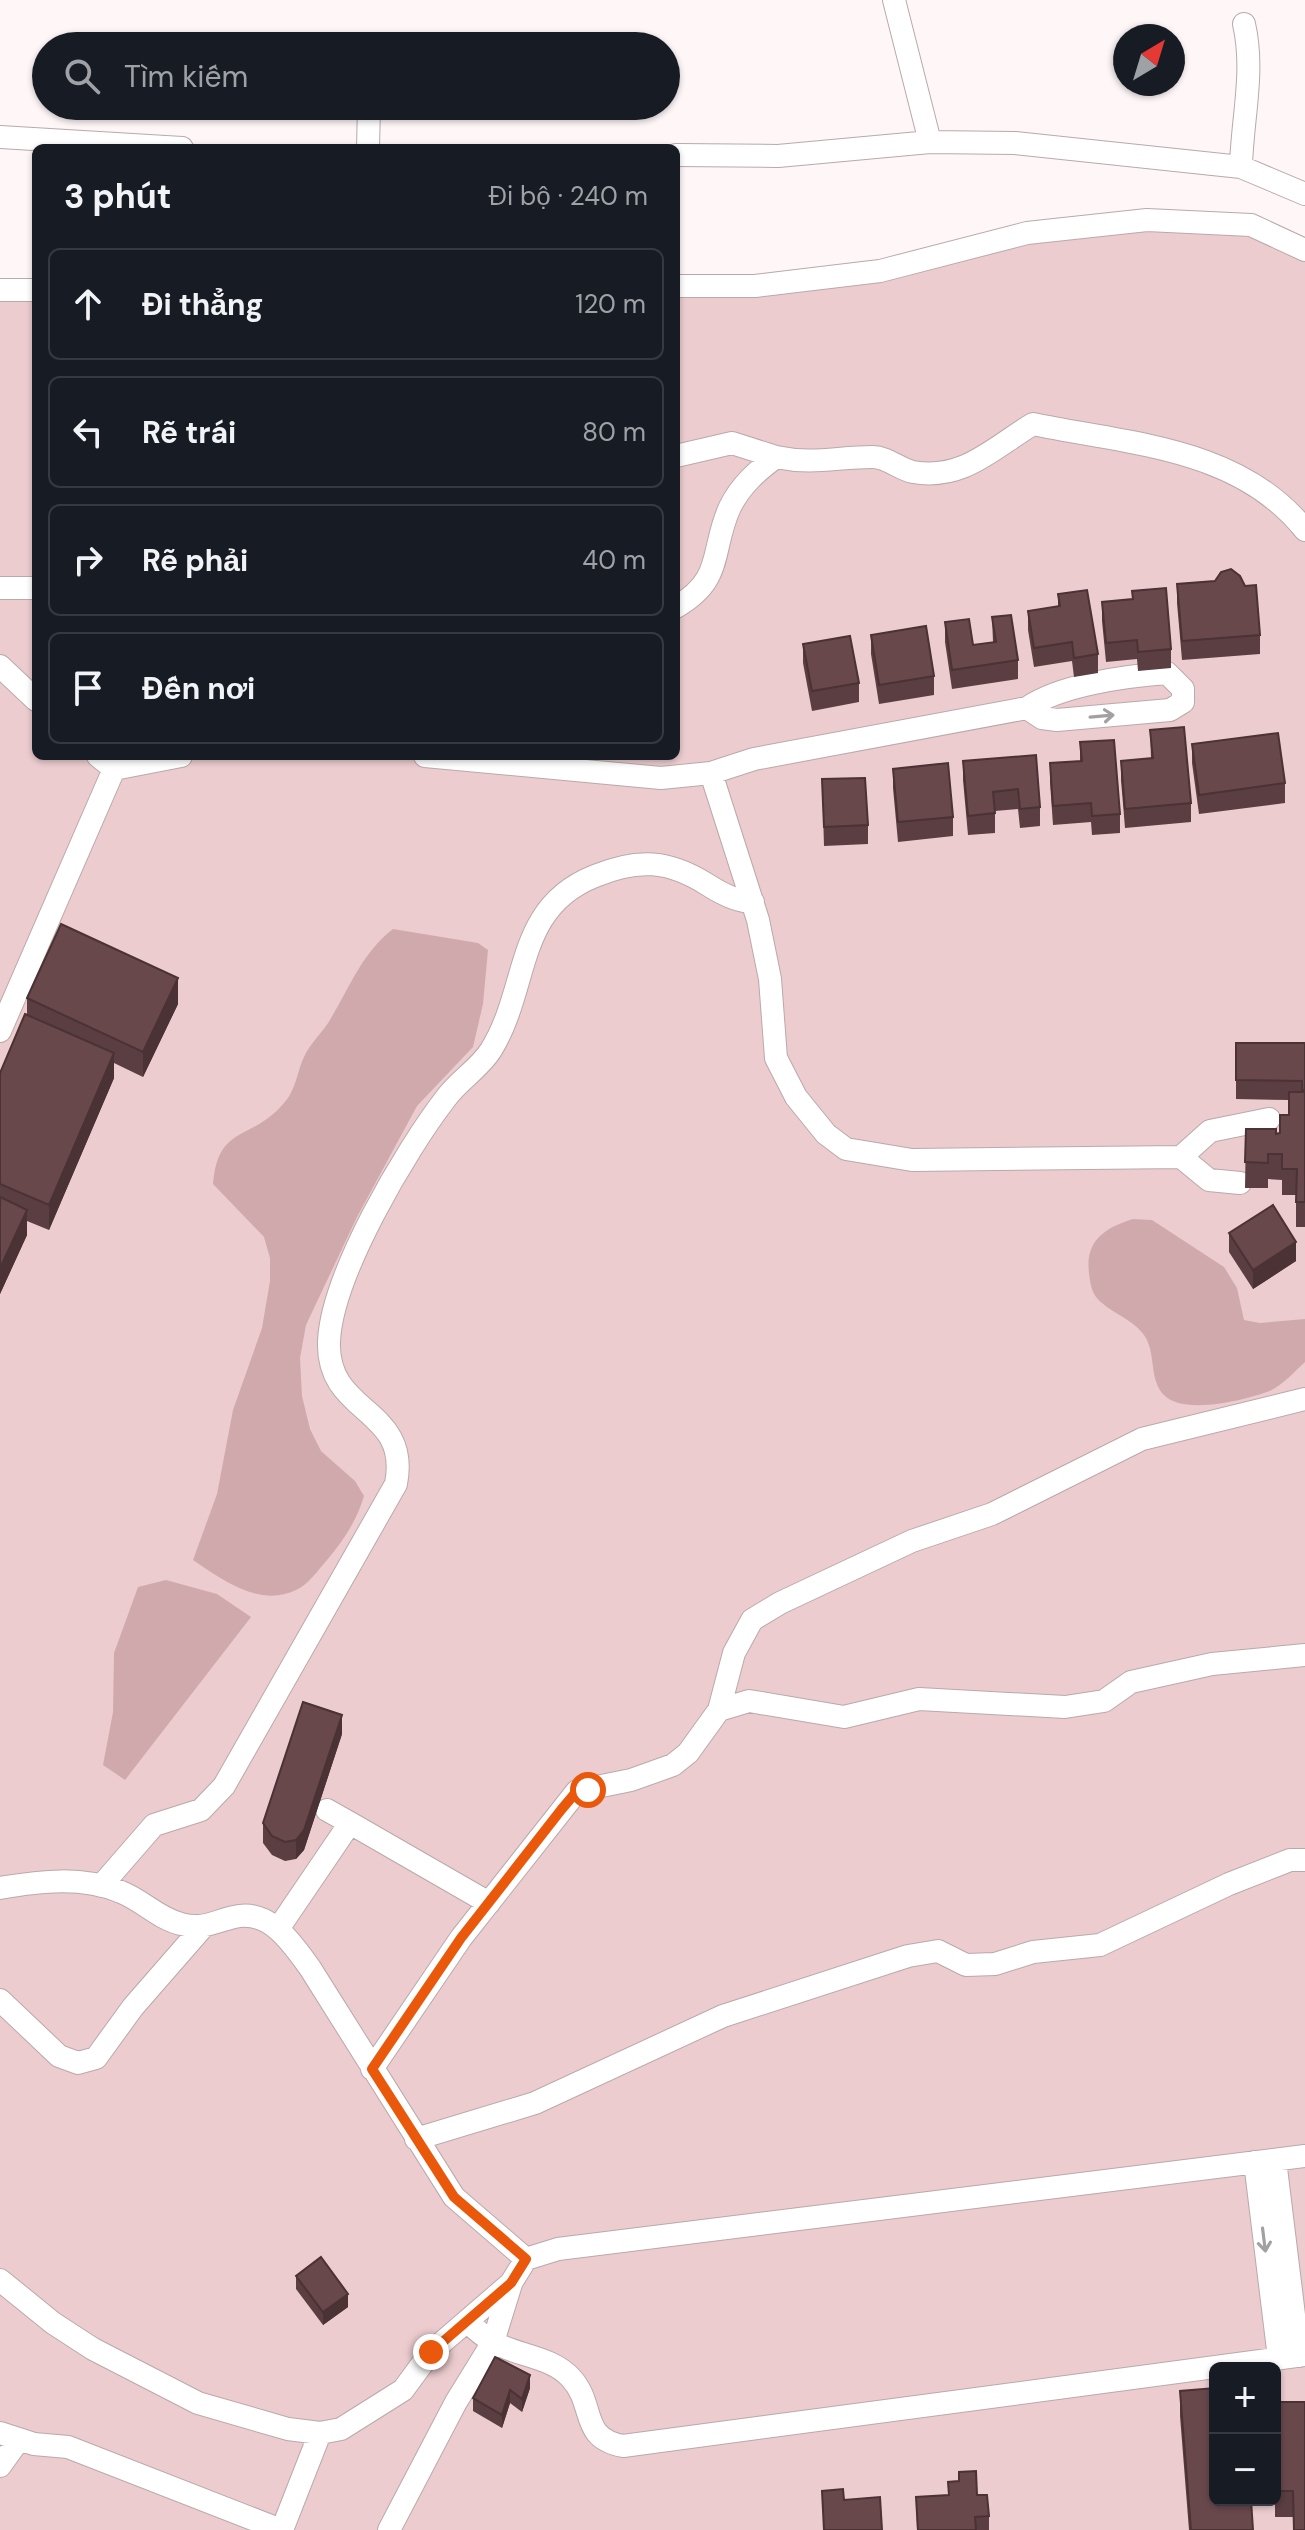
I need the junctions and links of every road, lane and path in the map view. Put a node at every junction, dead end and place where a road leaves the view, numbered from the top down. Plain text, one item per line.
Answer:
1 (894, 0) edge
2 (1244, 24) dead end
3 (369, 120) edge
4 (0, 137) edge
5 (930, 142) junction
6 (116, 144) edge
7 (368, 144) edge
8 (680, 155) edge
9 (1241, 167) junction
10 (1305, 194) edge
11 (1305, 250) edge
12 (680, 286) edge
13 (0, 290) edge
14 (32, 290) edge
15 (680, 455) edge
16 (776, 457) junction
17 (1305, 530) edge
18 (0, 588) edge
19 (32, 588) edge
20 (680, 605) edge
21 (0, 666) edge
22 (32, 696) edge
23 (1027, 708) junction
24 (131, 760) edge
25 (468, 760) edge
26 (106, 762) edge
27 (711, 773) junction
28 (753, 902) junction
29 (0, 1031) edge
30 (1269, 1119) dead end
31 (1181, 1157) junction
32 (1240, 1183) dead end
33 (1305, 1399) edge
34 (1305, 1655) edge
35 (719, 1710) junction
36 (327, 1810) dead end
37 (350, 1823) junction
38 (1305, 1860) edge
39 (101, 1886) junction
40 (0, 1888) edge
41 (489, 1903) junction
42 (201, 1929) junction
43 (278, 1929) junction
44 (0, 2000) edge
45 (372, 2069) junction
46 (416, 2139) junction
47 (1305, 2156) edge
48 (1265, 2161) junction
49 (526, 2259) junction
50 (0, 2280) edge
51 (511, 2283) junction
52 (468, 2323) junction
53 (493, 2342) junction
54 (1294, 2356) edge
55 (320, 2433) junction
56 (9, 2437) edge
57 (0, 2466) edge
58 (282, 2530) edge
59 (389, 2530) edge

1 - 5 street
2 - 9 street
3 - 7 street
4 - 6 street
5 - 8 street
5 - 9 street
9 - 10 street
11 - 12 street
13 - 14 street
15 - 16 street
16 - 17 street
16 - 20 street
18 - 19 street
21 - 22 street
23 -> 23 street
23 - 27 street
24 - 26 street
25 - 27 street
26 - 29 street
27 - 28 street
28 - 31 street
28 - 39 street
30 - 31 street
31 - 32 street
33 - 35 street
34 - 35 street
35 - 41 street
36 - 37 street
37 - 41 street
37 - 43 street
38 - 46 street
39 - 40 street
39 - 42 street
41 - 45 street
42 - 43 street
42 - 44 street
43 - 45 street
45 - 46 street
46 - 49 street
47 - 48 street
48 - 49 street
48 - 54 street
49 - 51 street
50 - 55 street
51 - 52 street
51 - 53 street
52 - 53 street
52 - 55 street
53 - 54 street
53 - 59 street
55 - 58 street
56 - 57 street
56 - 58 street

